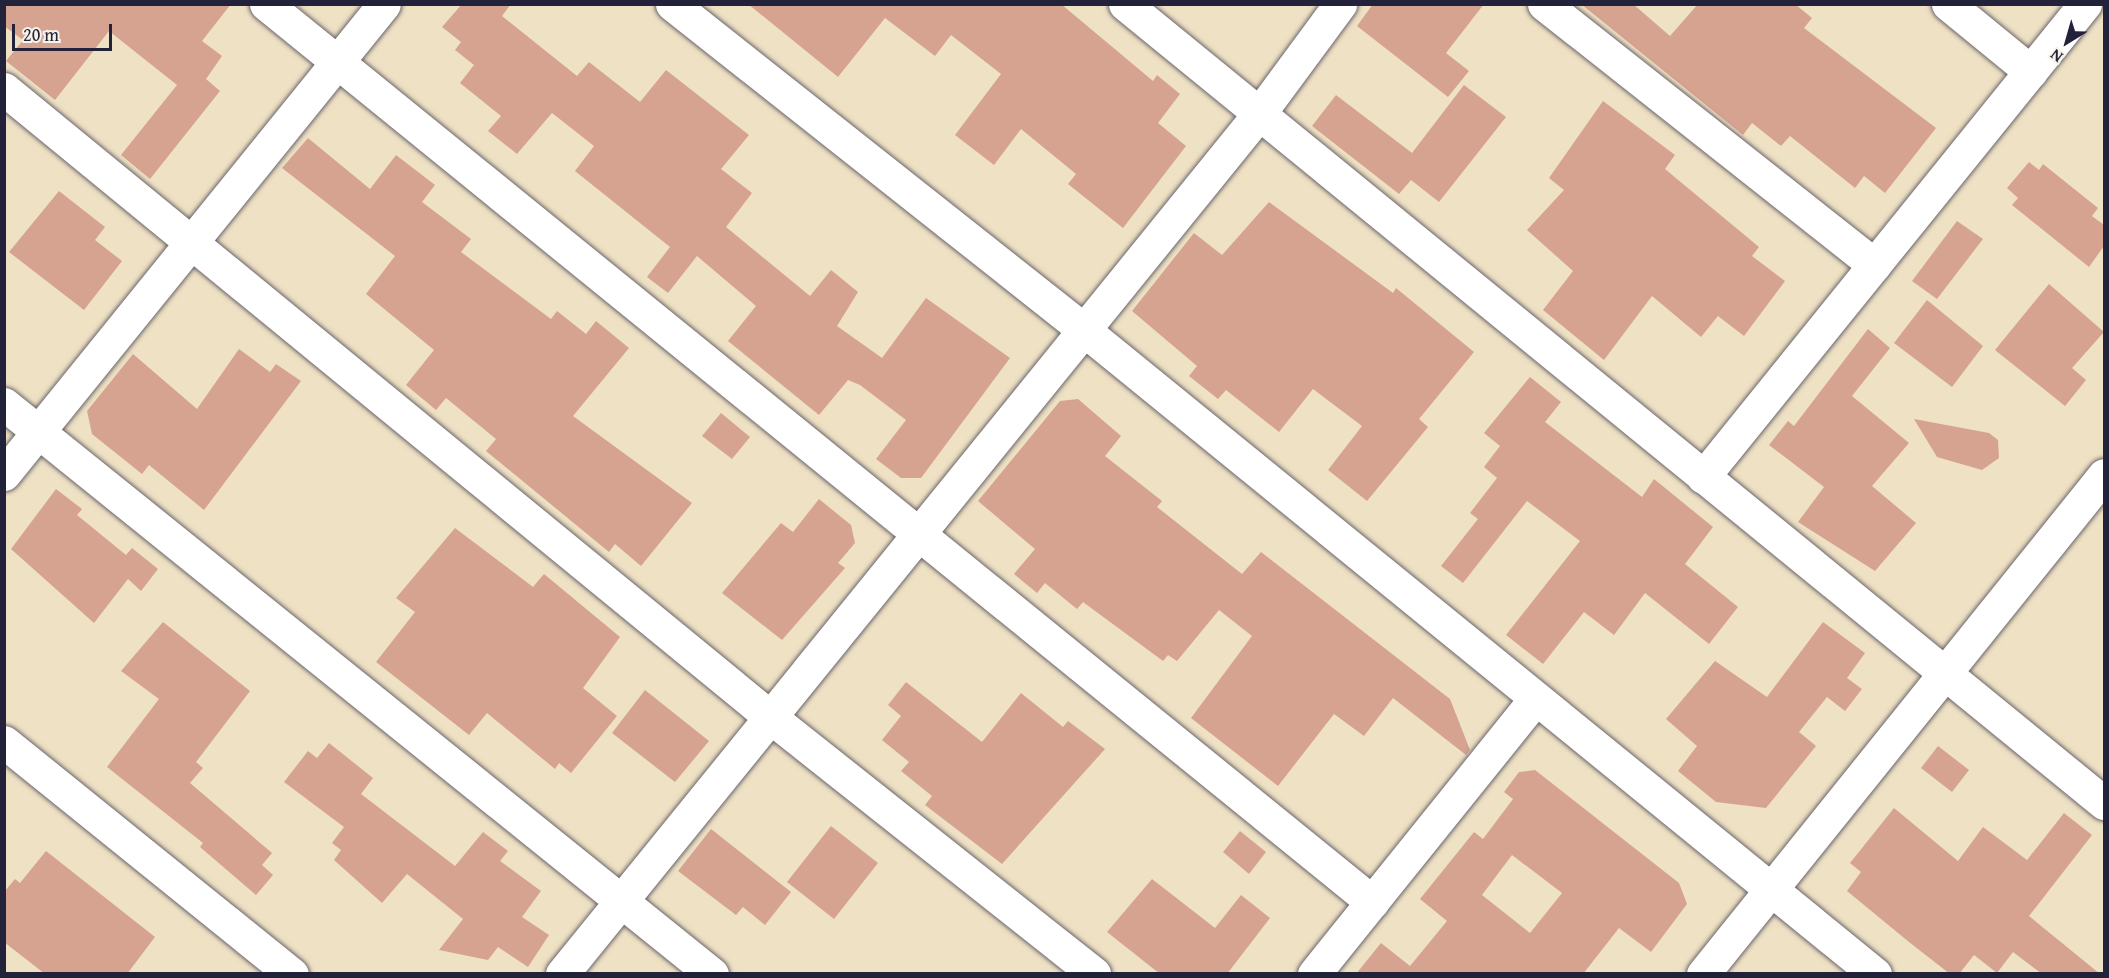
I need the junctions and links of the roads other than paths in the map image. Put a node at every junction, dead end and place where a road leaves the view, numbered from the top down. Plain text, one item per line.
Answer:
1 (267, 4) edge
2 (384, 4) edge
3 (672, 4) edge
4 (1125, 4) edge
5 (1340, 4) edge
6 (1544, 4) edge
7 (1948, 4) edge
8 (2085, 4) edge
9 (338, 62) junction
10 (2031, 72) junction
11 (4, 89) edge
12 (1259, 114) junction
13 (192, 241) junction
14 (1874, 265) junction
15 (1084, 330) junction
16 (4, 404) edge
17 (39, 432) junction
18 (4, 474) edge
19 (2104, 476) edge
20 (1702, 477) junction
21 (918, 534) junction
22 (1944, 675) junction
23 (1535, 699) junction
24 (769, 716) junction
25 (4, 742) edge
26 (2104, 803) edge
27 (1771, 889) junction
28 (619, 899) junction
29 (1372, 902) junction
30 (292, 974) edge
31 (562, 974) edge
32 (712, 974) edge
33 (1094, 974) edge
34 (1314, 974) edge
35 (1703, 974) edge
36 (1875, 974) edge

1 - 9 street
2 - 9 street
3 - 15 street
4 - 12 street
5 - 12 street
6 - 14 street
7 - 10 street
8 - 10 street
9 - 13 street
9 - 21 street
10 - 14 street
11 - 13 street
12 - 15 street
12 - 20 street
13 - 17 street
13 - 24 street
14 - 20 street
15 - 21 street
15 - 23 street
16 - 17 street
17 - 18 street
17 - 28 street
19 - 22 street
20 - 22 street
21 - 24 street
21 - 29 street
22 - 26 street
22 - 27 street
23 - 27 street
23 - 29 street
24 - 28 street
24 - 33 street
25 - 30 street
27 - 35 street
27 - 36 street
28 - 31 street
28 - 32 street
29 - 34 street

